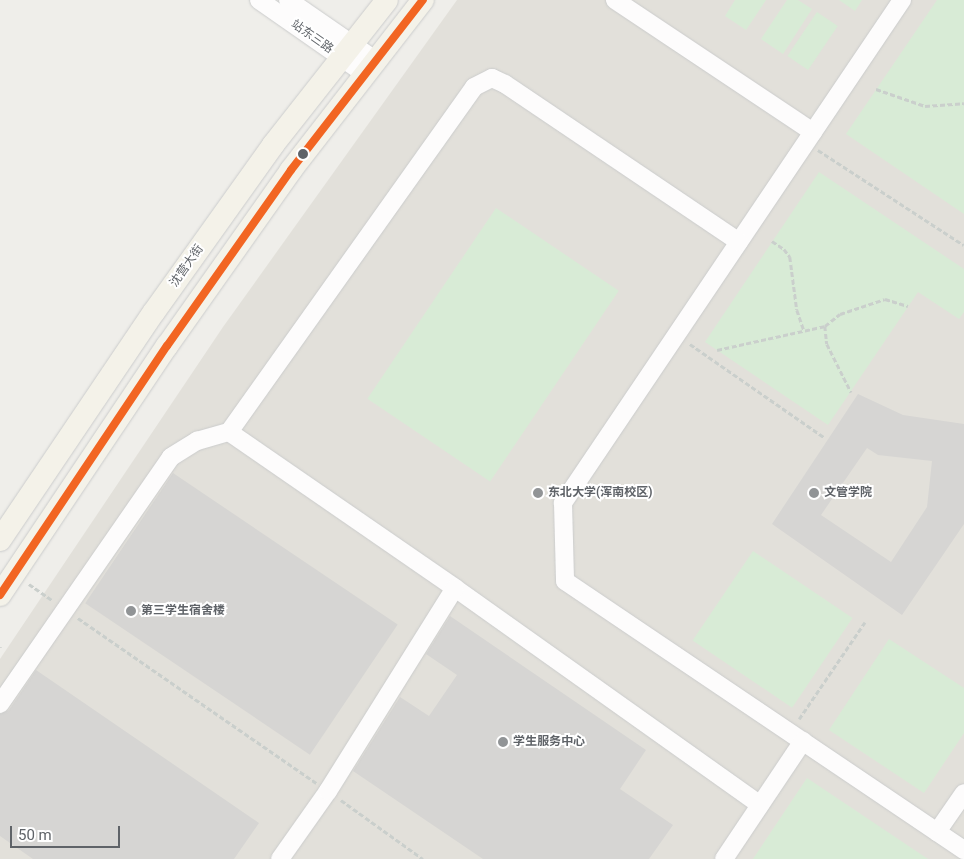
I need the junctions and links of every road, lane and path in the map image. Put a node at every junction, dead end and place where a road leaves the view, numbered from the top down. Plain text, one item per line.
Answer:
1 (259, 0) edge
2 (288, 0) edge
3 (387, 0) edge
4 (423, 0) edge
5 (615, 0) edge
6 (902, 0) edge
7 (346, 51) junction
8 (370, 67) junction
9 (876, 90) dead end
10 (964, 103) edge
11 (810, 137) junction
12 (772, 241) dead end
13 (739, 242) junction
14 (964, 245) edge
15 (908, 306) dead end
16 (825, 326) junction
17 (804, 330) junction
18 (676, 335) junction
19 (717, 350) dead end
20 (851, 392) dead end
21 (229, 432) junction
22 (824, 437) dead end
23 (0, 540) edge
24 (14, 574) junction
25 (455, 588) junction
26 (0, 595) edge
27 (65, 609) junction
28 (865, 622) dead end
29 (0, 704) edge
30 (796, 737) junction
31 (328, 791) junction
32 (964, 793) edge
33 (760, 804) junction
34 (938, 832) junction
35 (964, 850) edge
36 (280, 859) edge
37 (423, 859) edge
38 (724, 859) edge

1 - 7 street, 站东三路
2 - 7 street, 站东三路
3 - 7 main road, 沈营大街
4 - 8 main road
5 - 11 street
6 - 11 street
7 - 8 street, 站东三路
7 - 23 main road, 沈营大街
8 - 24 main road
9 - 10 path
11 - 13 street
11 - 14 path
12 - 17 path
13 - 18 street
13 - 21 street
15 - 16 path
16 - 17 path
16 - 20 path
17 - 19 path
18 - 22 path
18 - 30 street
21 - 25 street
21 - 27 street
24 - 26 main road
24 - 27 path
25 - 31 street
25 - 33 street
27 - 29 street
27 - 31 path
28 - 30 path
30 - 33 street
30 - 34 street
31 - 36 street
31 - 37 path
32 - 34 street
33 - 38 street
34 - 35 street

